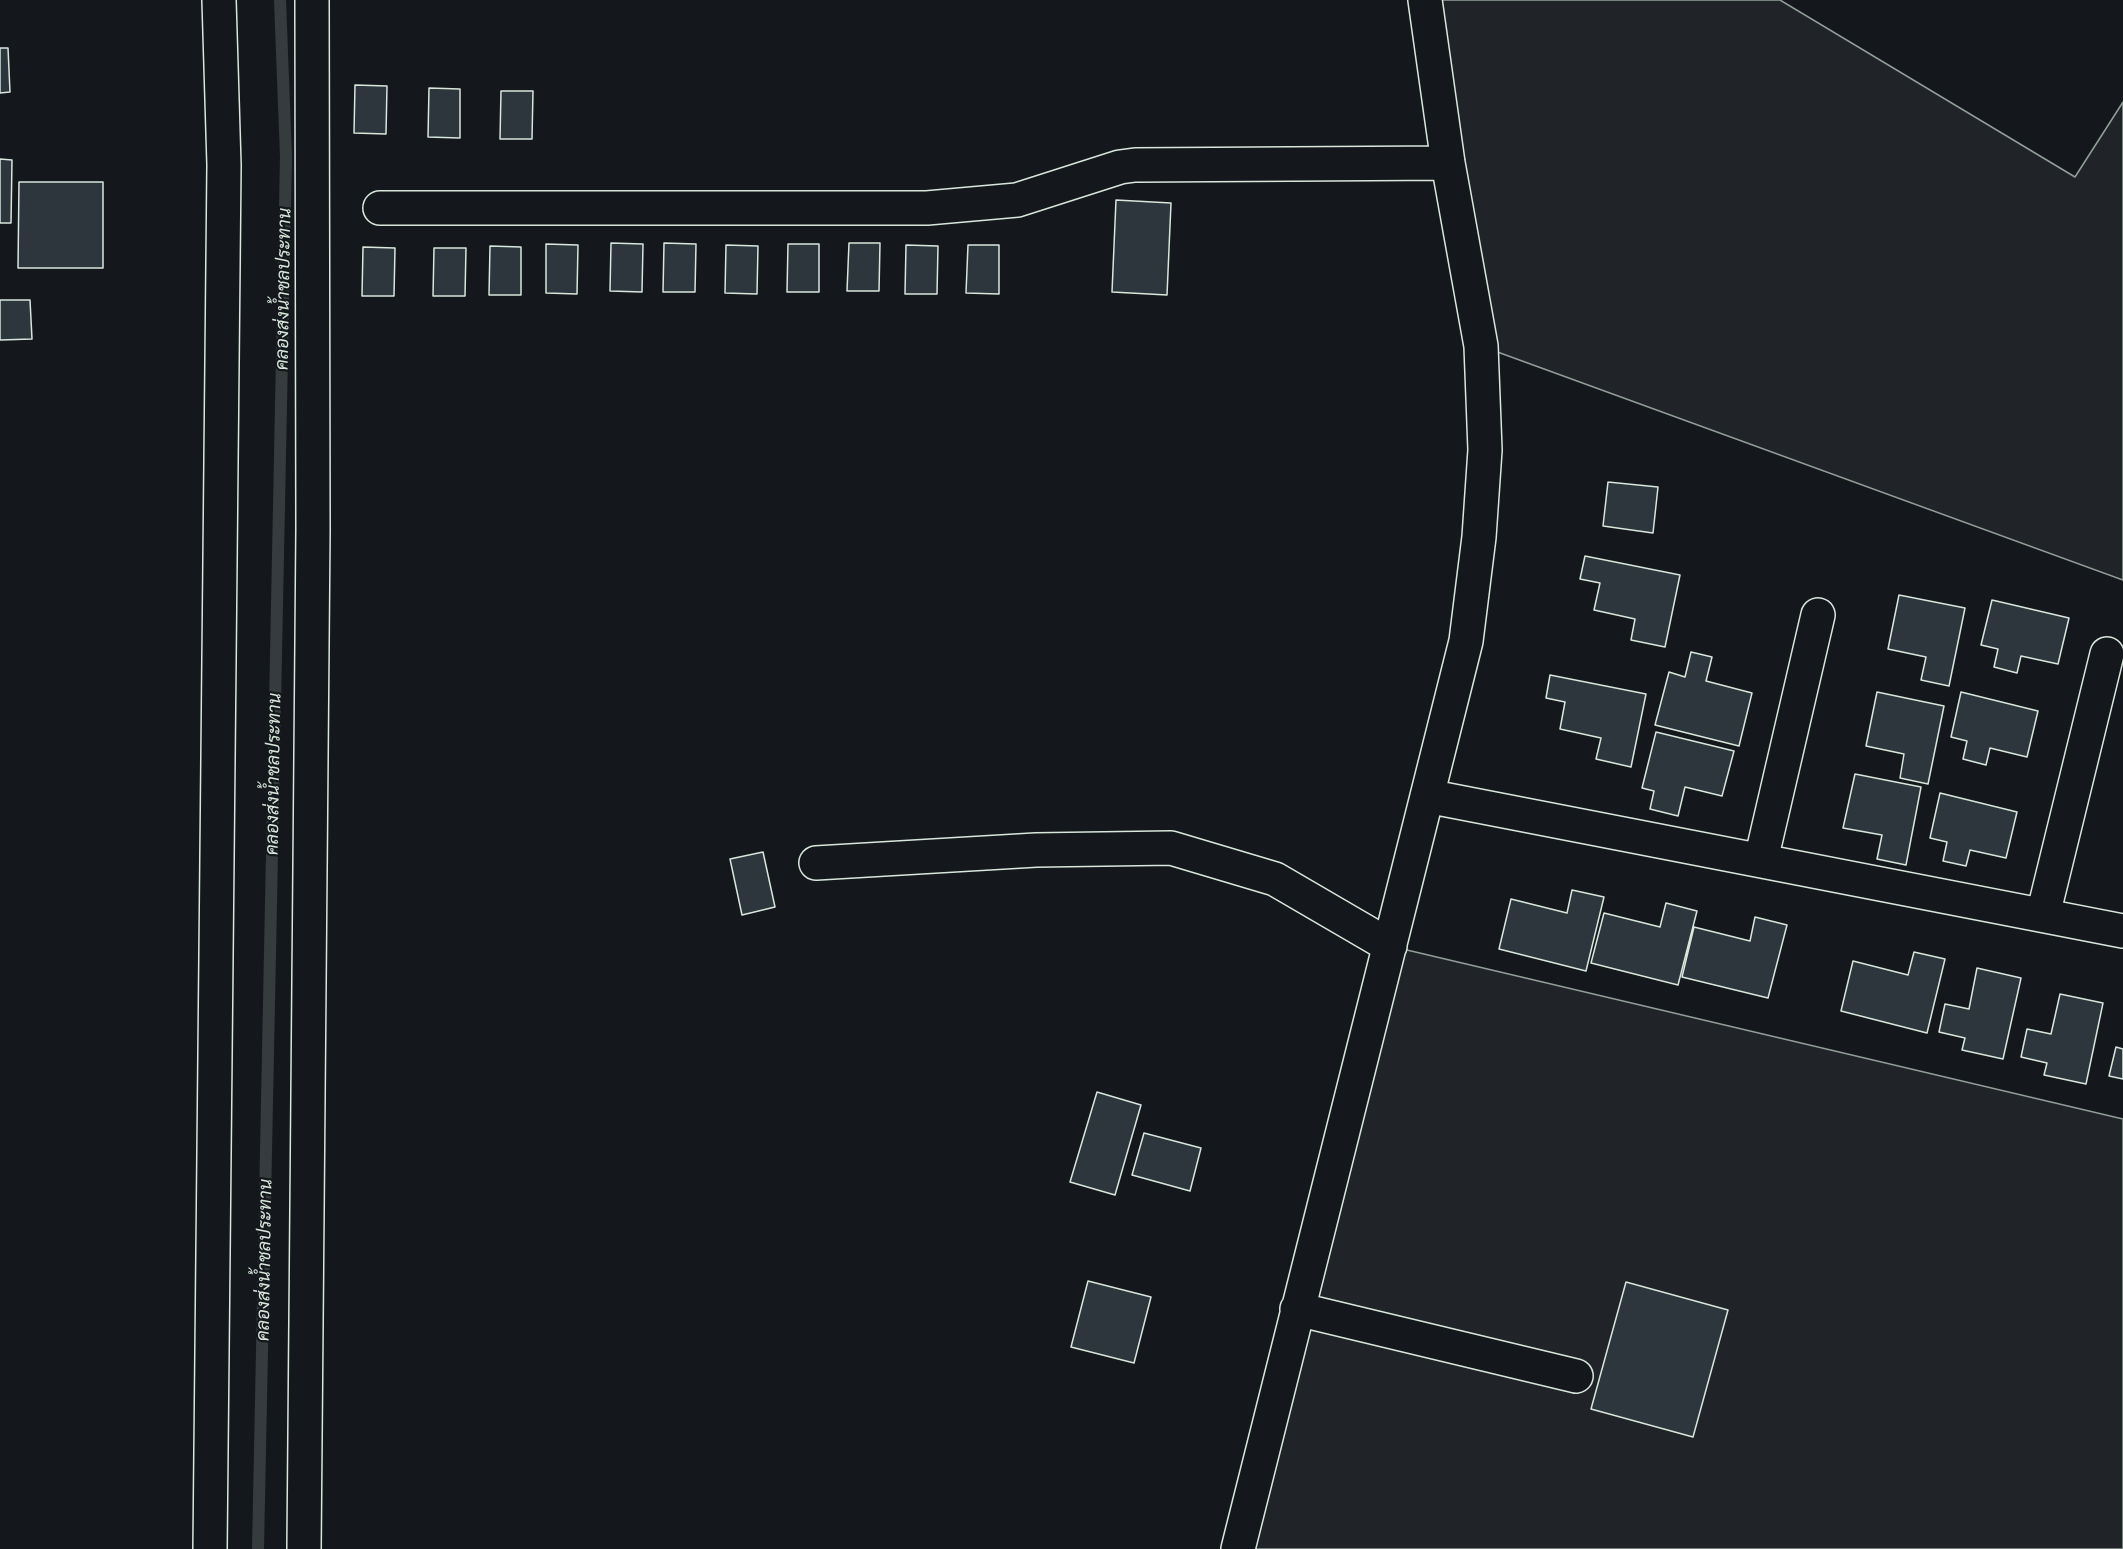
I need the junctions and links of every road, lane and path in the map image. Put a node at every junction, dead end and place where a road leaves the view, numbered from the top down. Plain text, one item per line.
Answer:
1 (219, 0) edge
2 (312, 0) edge
3 (1425, 0) edge
4 (1448, 163) junction
5 (380, 208) dead end
6 (1818, 615) dead end
7 (2107, 654) dead end
8 (1427, 796) junction
9 (1761, 860) junction
10 (816, 863) dead end
11 (2043, 915) junction
12 (2123, 931) edge
13 (1390, 946) junction
14 (1298, 1309) junction
15 (1576, 1376) dead end
16 (210, 1549) edge
17 (304, 1549) edge
18 (1238, 1549) edge

1 - 16 street
2 - 17 street
3 - 4 street
4 - 5 street
4 - 8 street
6 - 9 street
7 - 11 street
8 - 9 street
8 - 13 street
9 - 11 street
10 - 13 street
11 - 12 street
13 - 14 street
14 - 15 street
14 - 18 street

